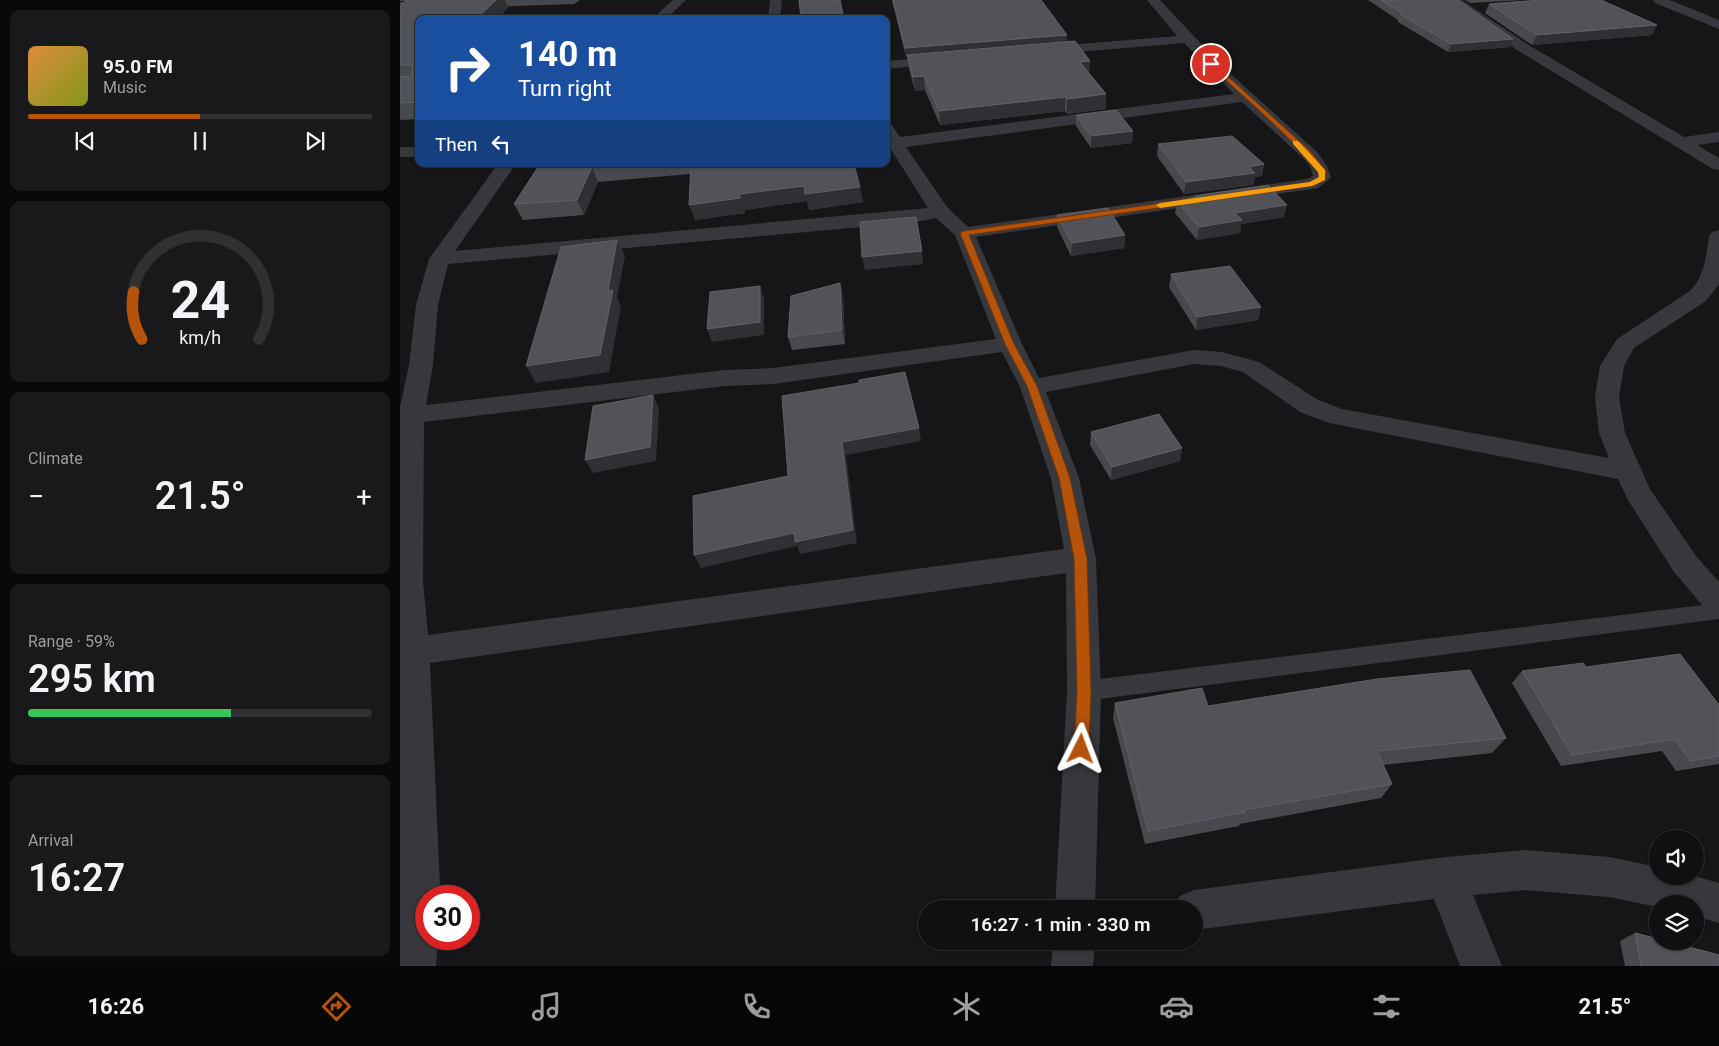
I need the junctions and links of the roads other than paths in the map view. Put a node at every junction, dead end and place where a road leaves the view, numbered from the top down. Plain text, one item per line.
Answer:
1 (574, 0) edge
2 (680, 0) edge
3 (776, 0) edge
4 (1154, 0) edge
5 (1454, 0) edge
6 (1659, 0) edge
7 (406, 6) edge
8 (1487, 8) dead end
9 (1468, 9) junction
10 (663, 15) edge
11 (774, 15) edge
12 (400, 19) edge
13 (1719, 25) edge
14 (1186, 39) junction
15 (1031, 52) edge
16 (964, 58) edge
17 (890, 65) edge
18 (1245, 97) junction
19 (890, 135) edge
20 (1719, 138) edge
21 (1682, 142) junction
22 (895, 143) junction
23 (400, 152) edge
24 (415, 152) edge
25 (1719, 165) edge
26 (505, 167) edge
27 (940, 212) junction
28 (964, 233) junction
29 (1719, 236) edge
30 (439, 259) junction
31 (1010, 344) junction
32 (410, 366) edge
33 (1032, 386) junction
34 (411, 414) junction
35 (1627, 471) junction
36 (1080, 559) junction
37 (404, 582) edge
38 (1719, 604) edge
39 (1719, 611) edge
40 (412, 652) junction
41 (1084, 691) junction
42 (1446, 877) junction
43 (1076, 900) edge
44 (1719, 903) edge
45 (1203, 909) edge
46 (1073, 950) edge
47 (414, 966) edge
48 (1072, 966) edge
49 (1481, 966) edge

1 - 7 street
2 - 10 street
3 - 11 street
4 - 14 street
5 - 9 street
6 - 13 street
7 - 12 street
8 - 9 street
9 - 21 street
14 - 15 street
14 - 18 street
16 - 17 street
18 - 22 street
18 - 28 street
19 - 22 street
20 - 21 street
21 - 25 street
22 - 27 street
23 - 24 street
26 - 30 street
27 - 28 street
27 - 30 street
28 - 31 street
29 - 35 street
30 - 32 street
31 - 33 street
31 - 34 street
32 - 34 street
33 - 35 street
33 - 36 street
34 - 37 street
35 - 38 street
36 - 40 street
36 - 41 street
37 - 40 street
39 - 41 lane
40 - 47 street
41 - 43 street
42 - 44 street
42 - 45 street
42 - 49 street
46 - 48 street

